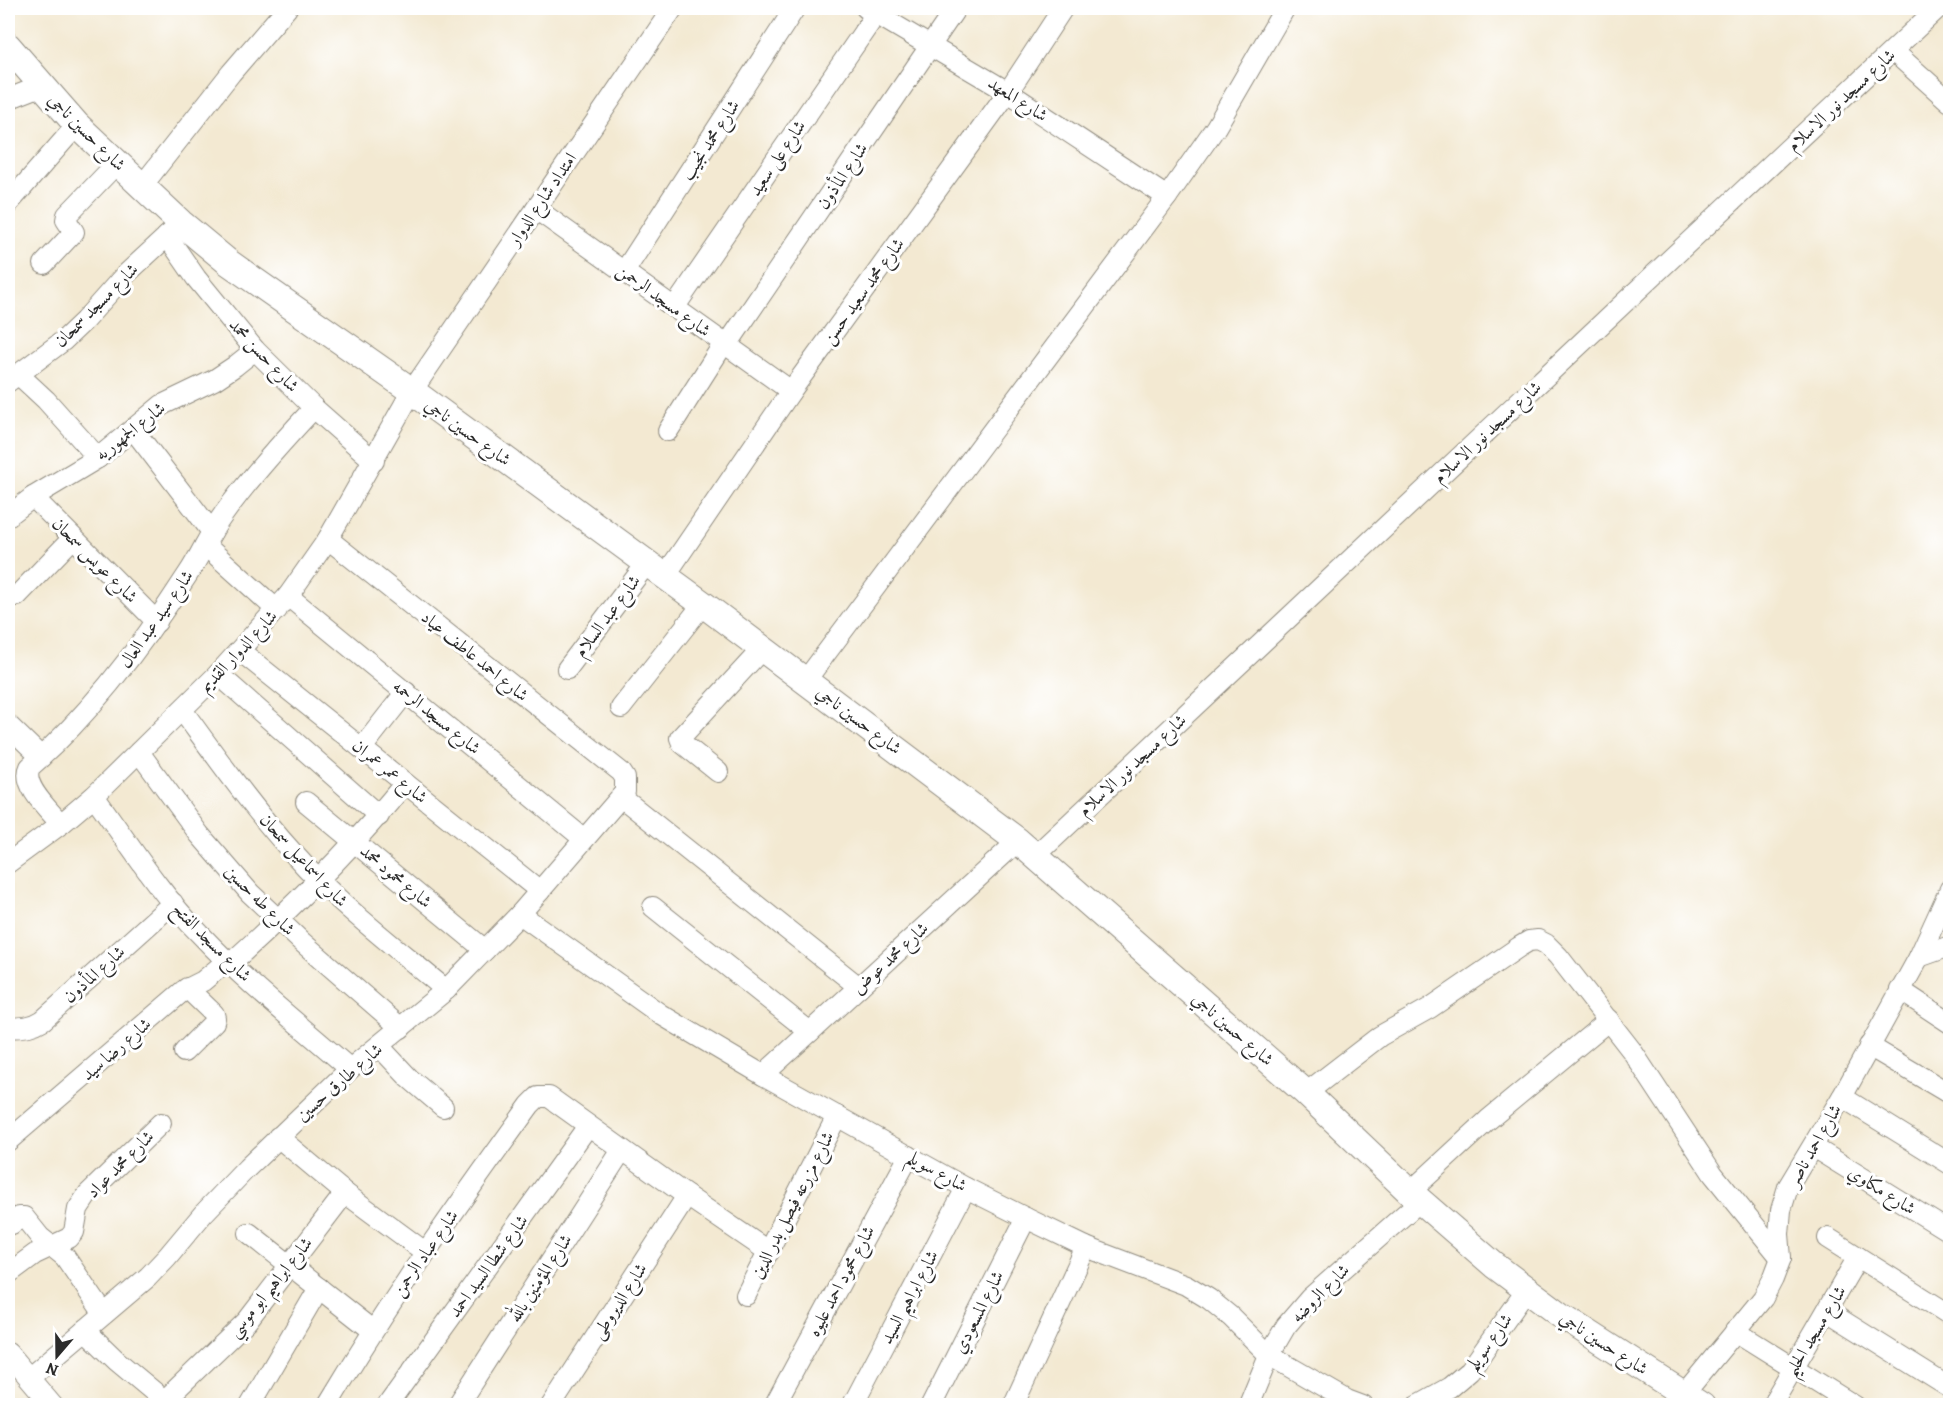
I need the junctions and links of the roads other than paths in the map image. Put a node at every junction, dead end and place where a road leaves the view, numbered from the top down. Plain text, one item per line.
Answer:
1 (287, 8) edge
2 (673, 8) edge
3 (795, 8) edge
4 (956, 8) edge
5 (1064, 8) edge
6 (1285, 8) edge
7 (1938, 8) edge
8 (874, 9) edge
9 (931, 45) junction
10 (8, 46) edge
11 (1893, 51) junction
12 (41, 86) junction
13 (1008, 92) junction
14 (8, 99) edge
15 (1950, 102) edge
16 (77, 125) junction
17 (117, 163) junction
18 (142, 186) junction
19 (1167, 197) junction
20 (8, 204) edge
21 (536, 209) junction
22 (174, 230) junction
23 (44, 264) dead end
24 (624, 272) junction
25 (675, 308) junction
26 (726, 344) junction
27 (255, 350) junction
28 (13, 378) edge
29 (412, 391) junction
30 (791, 391) junction
31 (314, 408) junction
32 (134, 429) junction
33 (668, 431) dead end
34 (98, 458) junction
35 (374, 461) junction
36 (33, 497) junction
37 (8, 516) edge
38 (74, 538) junction
39 (208, 538) junction
40 (328, 539) junction
41 (656, 570) junction
42 (17, 596) dead end
43 (283, 603) junction
44 (703, 604) junction
45 (157, 622) junction
46 (763, 648) junction
47 (240, 651) junction
48 (567, 669) dead end
49 (218, 674) junction
50 (806, 680) junction
51 (406, 692) junction
52 (621, 708) dead end
53 (182, 710) junction
54 (10, 733) edge
55 (362, 748) junction
56 (139, 752) junction
57 (41, 757) junction
58 (718, 772) dead end
59 (405, 783) junction
60 (94, 796) junction
61 (621, 797) junction
62 (306, 802) dead end
63 (379, 816) junction
64 (61, 824) junction
65 (584, 839) junction
66 (355, 843) junction
67 (1026, 849) junction
68 (8, 863) edge
69 (319, 880) junction
70 (1950, 889) edge
71 (540, 891) junction
72 (172, 903) junction
73 (653, 907) dead end
74 (520, 914) junction
75 (278, 920) junction
76 (1950, 946) edge
77 (485, 950) junction
78 (1919, 957) junction
79 (228, 962) junction
80 (859, 987) junction
81 (187, 988) junction
82 (447, 990) junction
83 (1899, 990) junction
84 (1609, 1020) junction
85 (1950, 1023) edge
86 (8, 1028) edge
87 (401, 1028) junction
88 (810, 1032) junction
89 (379, 1046) junction
90 (1869, 1046) junction
91 (184, 1052) dead end
92 (350, 1069) junction
93 (763, 1075) junction
94 (1306, 1093) junction
95 (1950, 1094) edge
96 (1842, 1097) junction
97 (443, 1107) dead end
98 (837, 1116) junction
99 (161, 1123) dead end
100 (588, 1125) junction
101 (278, 1137) junction
102 (8, 1141) edge
103 (1813, 1148) junction
104 (622, 1150) junction
105 (909, 1156) junction
106 (1950, 1164) edge
107 (966, 1188) junction
108 (345, 1193) junction
109 (687, 1196) junction
110 (1415, 1196) junction
111 (1026, 1218) junction
112 (8, 1221) edge
113 (1950, 1232) edge
114 (249, 1233) dead end
115 (1828, 1238) dead end
116 (53, 1246) junction
117 (1086, 1247) junction
118 (425, 1252) junction
119 (769, 1252) junction
120 (1858, 1257) junction
121 (1781, 1258) junction
122 (290, 1265) junction
123 (8, 1274) edge
124 (319, 1288) junction
125 (1526, 1291) junction
126 (746, 1294) dead end
127 (1827, 1311) junction
128 (104, 1314) junction
129 (1950, 1315) edge
130 (85, 1330) junction
131 (372, 1330) junction
132 (1735, 1331) junction
133 (8, 1353) edge
134 (1269, 1355) junction
135 (1793, 1367) junction
136 (30, 1377) junction
137 (1950, 1388) edge
138 (1693, 1400) edge
139 (167, 1403) edge
140 (53, 1406) edge
141 (250, 1406) edge
142 (327, 1406) edge
143 (387, 1406) edge
144 (457, 1406) edge
145 (550, 1406) edge
146 (774, 1406) edge
147 (852, 1406) edge
148 (931, 1406) edge
149 (1013, 1406) edge
150 (1248, 1406) edge
151 (1363, 1406) edge
152 (1416, 1406) edge
153 (1771, 1406) edge
154 (1855, 1406) edge

1 - 18 street
2 - 21 street, امتداد شارع الدوار
3 - 24 street, شارع محمد نجيب
4 - 9 street, شارع المأذون
5 - 13 street, شارع محمد سعيد حسن
6 - 19 street
7 - 11 street, شارع مسجد نور الاسلام
8 - 9 street, شارع المعهد
8 - 25 street, شارع على سعيد
9 - 13 street, شارع المعهد
9 - 26 street, شارع المأذون
10 - 12 street, شارع حسين ناجي
11 - 15 street
11 - 67 street, شارع مسجد نور الاسلام
12 - 14 street
12 - 16 street, شارع حسين ناجي
13 - 19 street, شارع المعهد
13 - 30 street, شارع محمد سعيد حسن
16 - 17 street, شارع حسين ناجي
16 - 20 street
17 - 18 street, شارع حسين ناجي
17 - 23 street
18 - 22 street, شارع حسين ناجي
19 - 50 street
21 - 24 street, شارع مسجد الرحمن
21 - 29 street, امتداد شارع الدوار
22 - 27 street, شارع حسن محمد
22 - 28 street, شارع مسجد سمحان
22 - 29 street, شارع حسين ناجي
24 - 25 street, شارع مسجد الرحمن
25 - 26 street, شارع مسجد الرحمن
26 - 30 street, شارع مسجد الرحمن
26 - 33 street, شارع المأذون
27 - 31 street, شارع حسن محمد
27 - 32 street, شارع الجمهوريه
28 - 34 street
29 - 35 street, شارع الدوار القديم
29 - 41 street, شارع حسين ناجي
30 - 41 street, شارع محمد سعيد حسن
31 - 35 street, شارع حسن محمد
31 - 39 street, شارع سيد عبد العال
32 - 34 street, شارع الجمهوريه
32 - 39 street, شارع مسجد الرحمه
34 - 36 street, شارع الجمهوريه
35 - 40 street, شارع الدوار القديم
36 - 37 street, شارع الجمهوريه
36 - 38 street, شارع عويس سمحان
38 - 42 street
38 - 45 street, شارع عويس سمحان
39 - 43 street, شارع مسجد الرحمه
39 - 45 street, شارع سيد عبد العال
40 - 43 street, شارع الدوار القديم
40 - 61 street, شارع احمد عاطف عياد
41 - 44 street, شارع حسين ناجي
41 - 48 street, شارع عبد السلام
43 - 47 street, شارع الدوار القديم
43 - 51 street, شارع مسجد الرحمه
44 - 46 street, شارع حسين ناجي
44 - 52 street
45 - 57 street, شارع سيد عبد العال
46 - 50 street, شارع حسين ناجي
46 - 58 street
47 - 49 street, شارع الدوار القديم
47 - 55 street, شارع عمر عمران
49 - 53 street, شارع الدوار القديم
49 - 63 street
50 - 67 street, شارع حسين ناجي
51 - 55 street
51 - 65 street, شارع مسجد الرحمه
53 - 56 street, شارع الدوار القديم
53 - 69 street, شارع اسماعيل سمحان
54 - 57 street
55 - 59 street, شارع عمر عمران
56 - 60 street, شارع الدوار القديم
56 - 75 street, شارع طه حسين
57 - 64 street, شارع سيد عبد العال
59 - 63 street, شارع رضا سيد
59 - 71 street, شارع عمر عمران
60 - 64 street, شارع الدوار القديم
60 - 72 street, شارع مسجد الفتح
61 - 65 street, شارع طارق حسين
61 - 80 street
62 - 66 street, شارع محمود محمد
63 - 66 street, شارع رضا سيد
64 - 68 street, شارع الدوار القديم
65 - 71 street, شارع طارق حسين
66 - 69 street, شارع رضا سيد
66 - 77 street, شارع محمود محمد
67 - 80 street, شارع محمد عوض
67 - 94 street, شارع حسين ناجي
69 - 75 street, شارع رضا سيد
69 - 82 street, شارع اسماعيل سمحان
70 - 78 street, شارع احمد ناصر
71 - 74 street, شارع طارق حسين
72 - 79 street, شارع مسجد الفتح
72 - 86 street, شارع المأذون
73 - 88 street
74 - 77 street, شارع طارق حسين
74 - 93 street, شارع سويلم
75 - 79 street, شارع رضا سيد
75 - 87 street, شارع طه حسين
76 - 78 street
77 - 82 street, شارع طارق حسين
78 - 83 street, شارع احمد ناصر
79 - 81 street, شارع رضا سيد
79 - 92 street, شارع مسجد الفتح
80 - 88 street, شارع محمد عوض
81 - 91 street
81 - 102 street, شارع رضا سيد
82 - 87 street, شارع طارق حسين
83 - 85 street
83 - 90 street, شارع احمد ناصر
84 - 94 street
84 - 110 street, شارع الروضه
84 - 121 street
87 - 89 street, شارع طارق حسين
88 - 93 street, شارع محمد عوض
89 - 92 street, شارع طارق حسين
89 - 97 street
90 - 95 street
90 - 96 street, شارع احمد ناصر
92 - 101 street, شارع طارق حسين
93 - 98 street, شارع سويلم
94 - 110 street, شارع حسين ناجي
96 - 103 street, شارع احمد ناصر
96 - 106 street
98 - 105 street, شارع سويلم
98 - 119 street, شارع مزرعه فيصل بدر الدين
99 - 116 street, شارع محمد عواد
100 - 104 street
100 - 118 street, شارع عباد الرحمن
100 - 143 street, شارع شطا السيد احمد
101 - 108 street
101 - 128 street, شارع طارق حسين
103 - 113 street, شارع مكاوي
103 - 121 street, شارع احمد ناصر
104 - 109 street
104 - 144 street, شارع المؤمنين بالله
105 - 107 street, شارع سويلم
105 - 146 street, شارع محمود احمد عليوه
107 - 111 street, شارع سويلم
107 - 147 street, شارع ابراهيم السيد
108 - 118 street
108 - 122 street, شارع ابراهيم ابو موسي
109 - 119 street
109 - 145 street, شارع الديروطى
110 - 125 street, شارع حسين ناجي
110 - 134 street, شارع الروضه
111 - 117 street, شارع سويلم
111 - 148 street, شارع المسعودي
112 - 116 street
114 - 122 street
115 - 120 street
116 - 123 street, شارع محمد عواد
116 - 128 street
117 - 134 street, شارع سويلم
117 - 149 street
118 - 131 street, شارع عباد الرحمن
119 - 126 street, شارع مزرعه فيصل بدر الدين
120 - 127 street, شارع مسجد الحليم
120 - 129 street
121 - 132 street, شارع احمد ناصر
122 - 124 street
122 - 139 street, شارع ابراهيم ابو موسي
124 - 131 street
124 - 141 street
125 - 138 street, شارع حسين ناجي
125 - 152 street, شارع سويلم
127 - 135 street, شارع مسجد الحليم
127 - 137 street
128 - 130 street, شارع طارق حسين
130 - 136 street, شارع طارق حسين
130 - 139 street
131 - 142 street, شارع عباد الرحمن
132 - 135 street
132 - 138 street, شارع احمد ناصر
133 - 136 street
134 - 150 street, شارع الروضه
134 - 151 street, شارع سويلم
135 - 153 street, شارع مسجد الحليم
135 - 154 street
136 - 140 street

